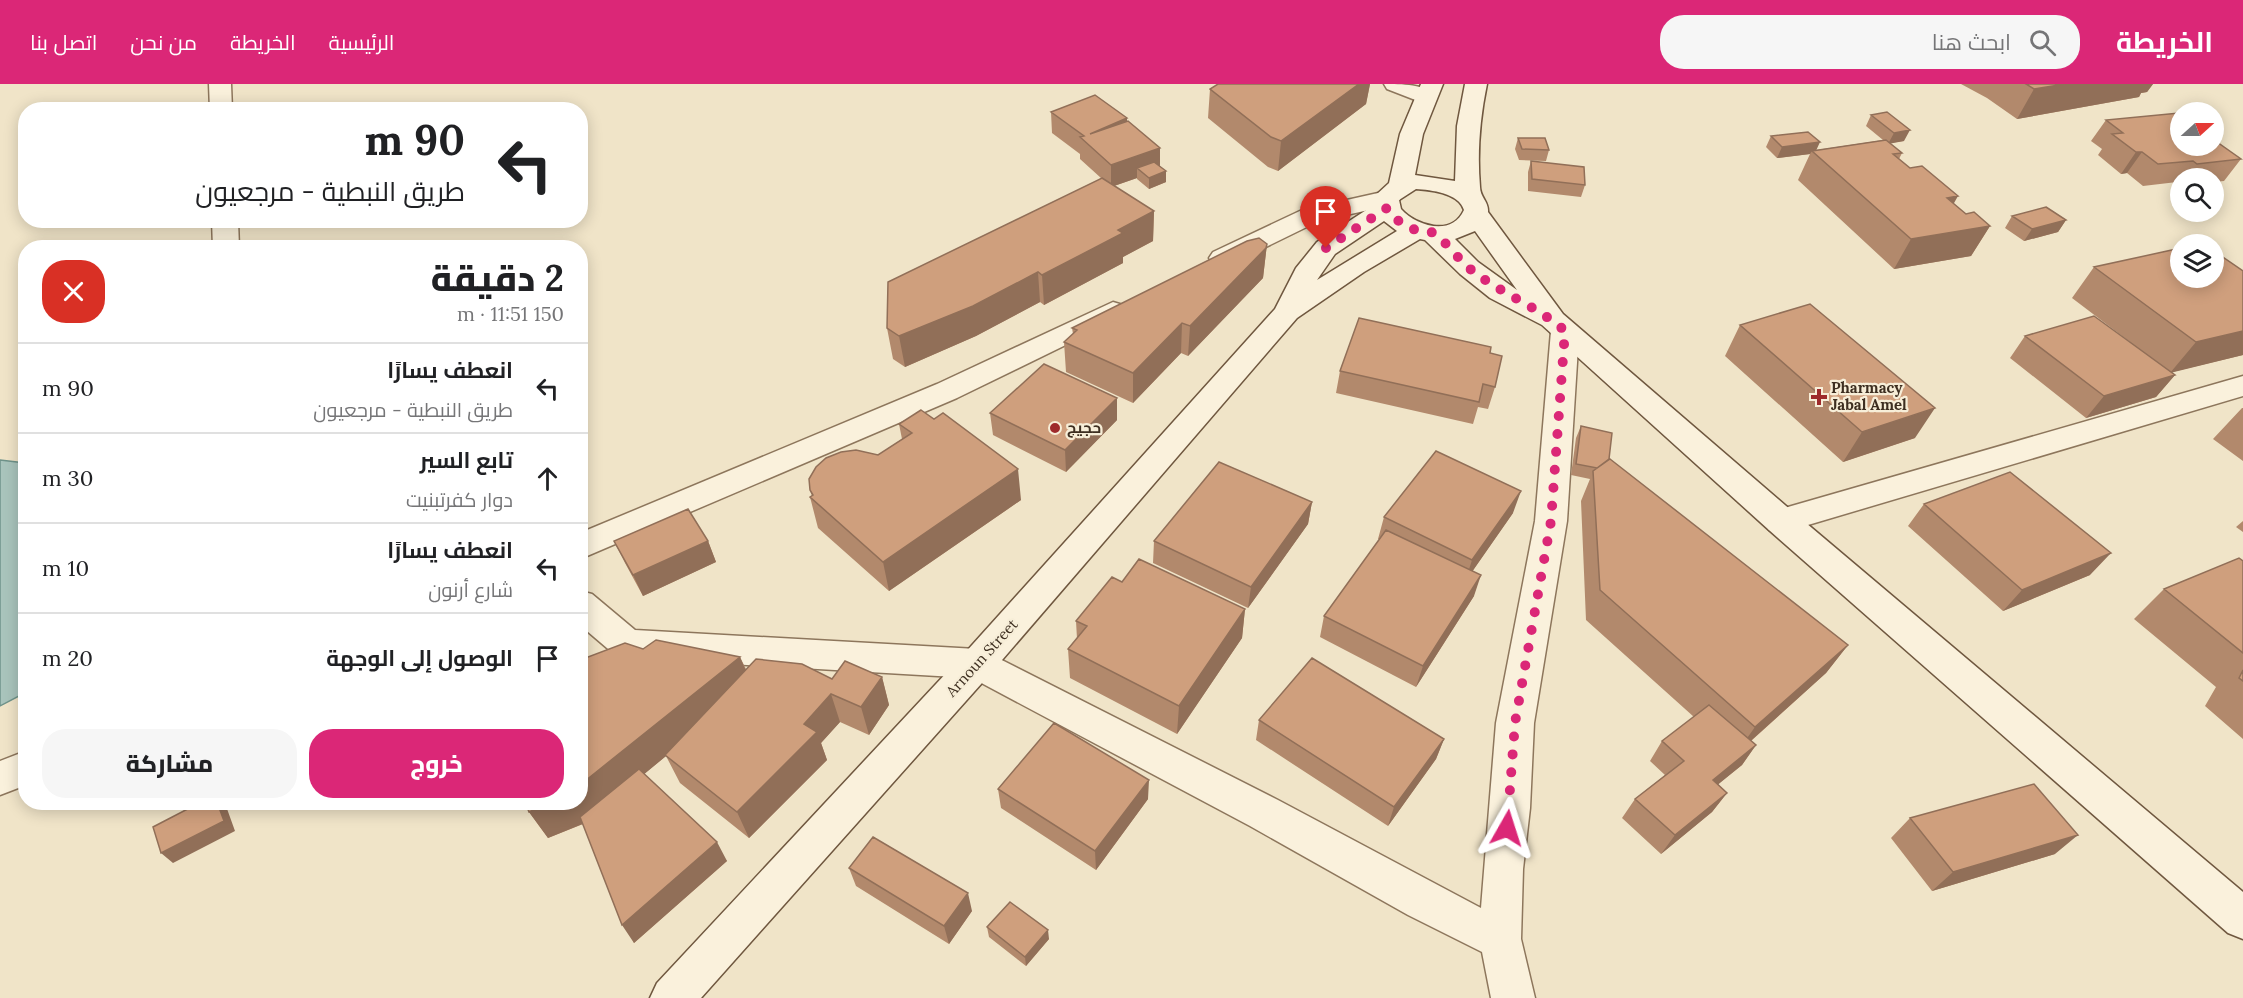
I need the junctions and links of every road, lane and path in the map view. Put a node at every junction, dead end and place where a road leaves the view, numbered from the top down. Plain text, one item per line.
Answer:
1 (220, 84) edge
2 (1395, 84) edge
3 (1476, 84) edge
4 (1429, 90) edge
5 (221, 102) edge
6 (1392, 198) junction
7 (1472, 205) junction
8 (1425, 231) junction
9 (1202, 268) edge
10 (1138, 299) edge
11 (1287, 313) junction
12 (1559, 326) junction
13 (2243, 386) edge
14 (1781, 521) junction
15 (588, 544) edge
16 (588, 611) edge
17 (977, 664) junction
18 (18, 771) edge
19 (0, 778) edge
20 (2243, 919) edge
21 (1500, 939) junction
22 (672, 998) edge
23 (1513, 998) edge

1 - 5 street
2 - 4 street
3 - 7 street
4 - 6 street
6 - 7 street
6 - 8 street
6 - 9 street
6 - 11 street
7 - 8 street
7 - 12 street
8 - 11 street
8 - 12 street
10 - 15 street
11 - 17 street, Arnoun Street
12 - 14 street
12 - 21 street
13 - 14 street
14 - 20 street
16 - 17 street
17 - 21 street
17 - 22 street, Arnoun Street
18 - 19 street
21 - 23 street

